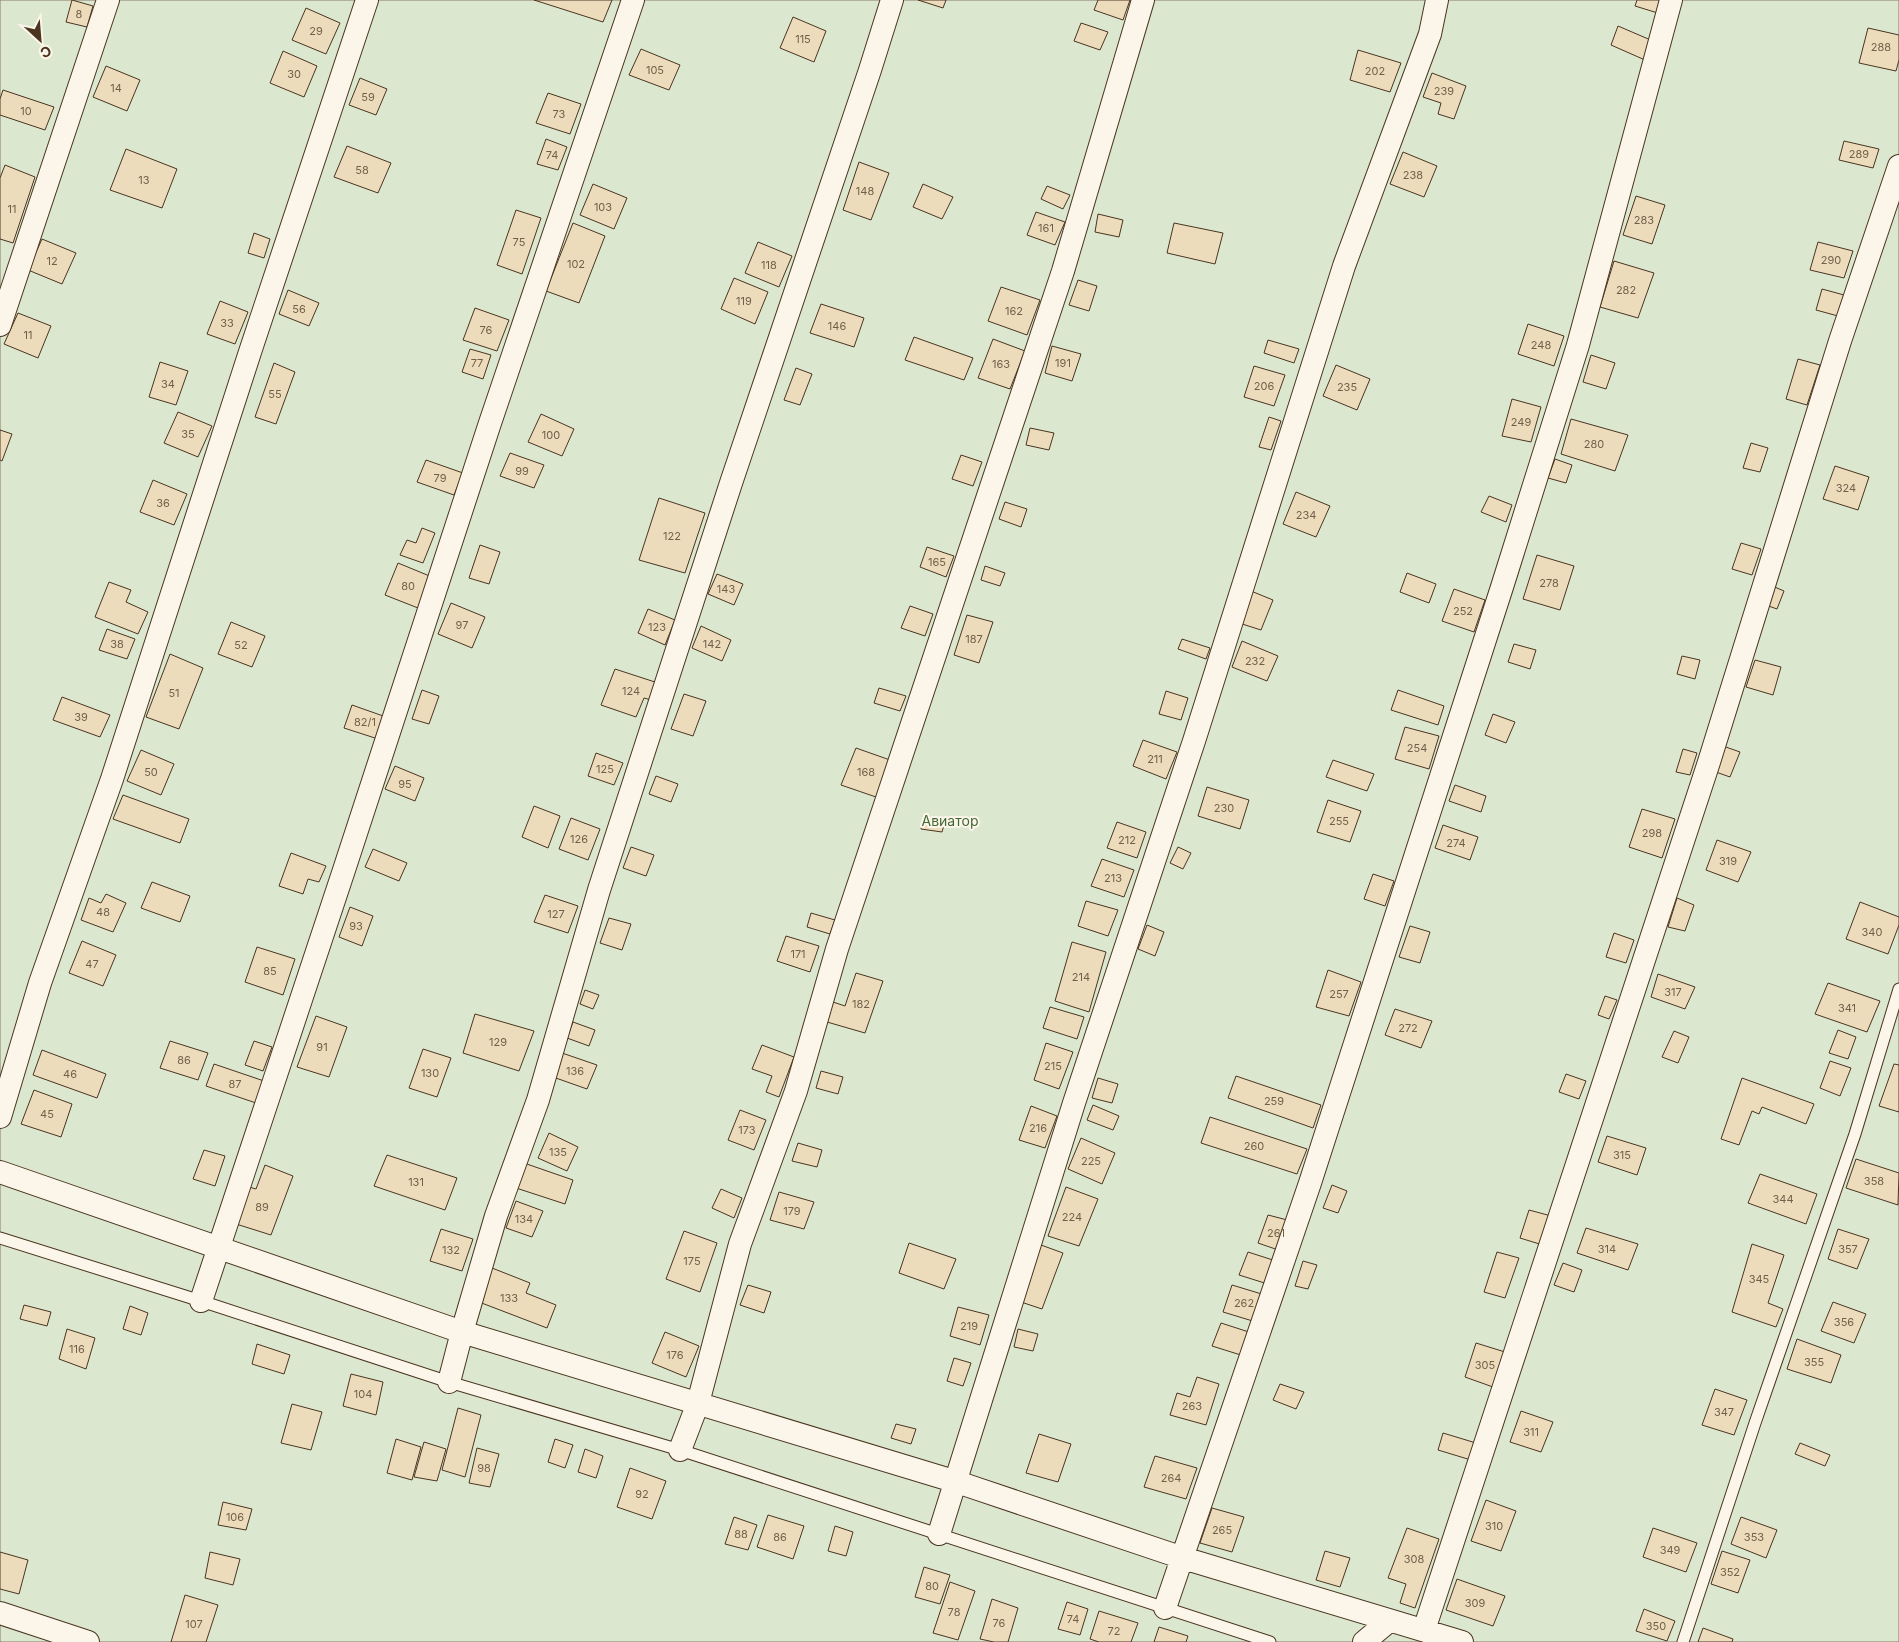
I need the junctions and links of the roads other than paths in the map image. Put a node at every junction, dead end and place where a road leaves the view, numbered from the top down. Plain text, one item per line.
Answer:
1 (108, 0) edge
2 (367, 0) edge
3 (632, 0) edge
4 (892, 0) edge
5 (1143, 0) edge
6 (1437, 0) edge
7 (1671, 0) edge
8 (1899, 166) edge
9 (0, 325) edge
10 (1899, 990) edge
11 (0, 1117) edge
12 (0, 1172) edge
13 (0, 1238) edge
14 (218, 1247) junction
15 (201, 1301) junction
16 (462, 1332) junction
17 (449, 1382) junction
18 (698, 1403) junction
19 (680, 1450) junction
20 (957, 1482) junction
21 (939, 1534) junction
22 (1183, 1558) junction
23 (1165, 1608) junction
24 (0, 1613) edge
25 (1389, 1621) junction
26 (1424, 1630) junction
27 (88, 1642) edge
28 (1270, 1642) edge
29 (1364, 1642) edge
30 (1462, 1642) edge
31 (1683, 1642) edge

1 - 9 street
2 - 11 street
3 - 14 street
4 - 16 street
5 - 18 street
6 - 20 street
7 - 22 street
8 - 26 street
10 - 31 lane
12 - 14 street
13 - 15 lane
14 - 15 street
14 - 16 street
15 - 17 lane
16 - 17 street
16 - 18 street
17 - 19 lane
18 - 19 street
18 - 20 street
19 - 21 lane
20 - 21 street
20 - 22 street
21 - 23 lane
22 - 23 street
22 - 25 street
23 - 28 lane
24 - 27 street
25 - 26 street
25 - 29 street
26 - 30 street

